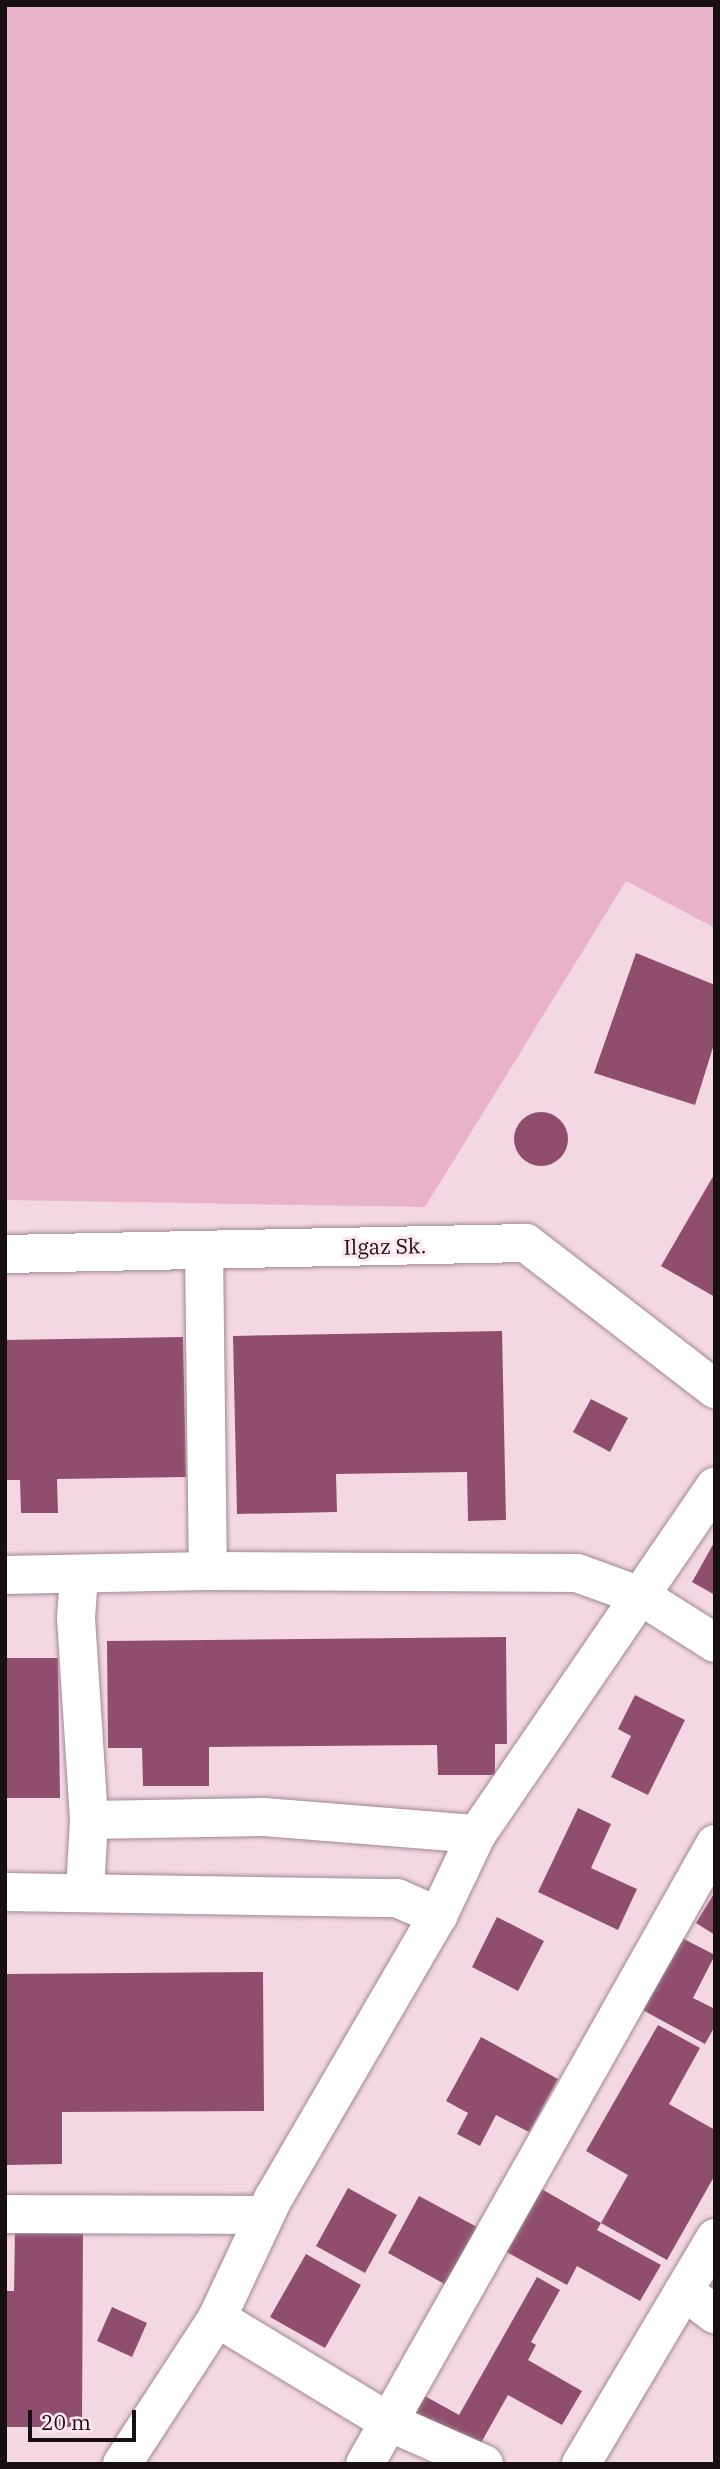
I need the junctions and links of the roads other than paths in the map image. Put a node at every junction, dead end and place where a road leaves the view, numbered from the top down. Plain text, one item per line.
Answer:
1 (204, 1250) junction
2 (5, 1254) edge
3 (715, 1389) edge
4 (715, 1487) edge
5 (208, 1571) junction
6 (5, 1575) edge
7 (79, 1575) junction
8 (641, 1596) junction
9 (715, 1643) edge
10 (89, 1820) junction
11 (477, 1834) junction
12 (715, 1843) edge
13 (5, 1892) edge
14 (85, 1892) junction
15 (438, 1916) junction
16 (5, 2214) edge
17 (265, 2215) junction
18 (715, 2238) edge
19 (684, 2291) junction
20 (715, 2314) edge
21 (217, 2318) junction
22 (389, 2422) junction
23 (122, 2464) edge
24 (365, 2464) edge
25 (484, 2464) edge
26 (581, 2464) edge

1 - 2 street, Ilgaz Sk.
1 - 3 street, Ilgaz Sk.
1 - 5 street
4 - 8 street
5 - 7 street
5 - 8 street
6 - 7 street
7 - 10 street
8 - 9 street
8 - 11 street
10 - 11 street
10 - 14 street
11 - 15 street
12 - 22 street
13 - 14 street
14 - 15 street
15 - 17 street
16 - 17 street
17 - 21 street
18 - 19 street
19 - 20 street
19 - 26 street
21 - 22 street
21 - 23 street
22 - 24 street
22 - 25 street

